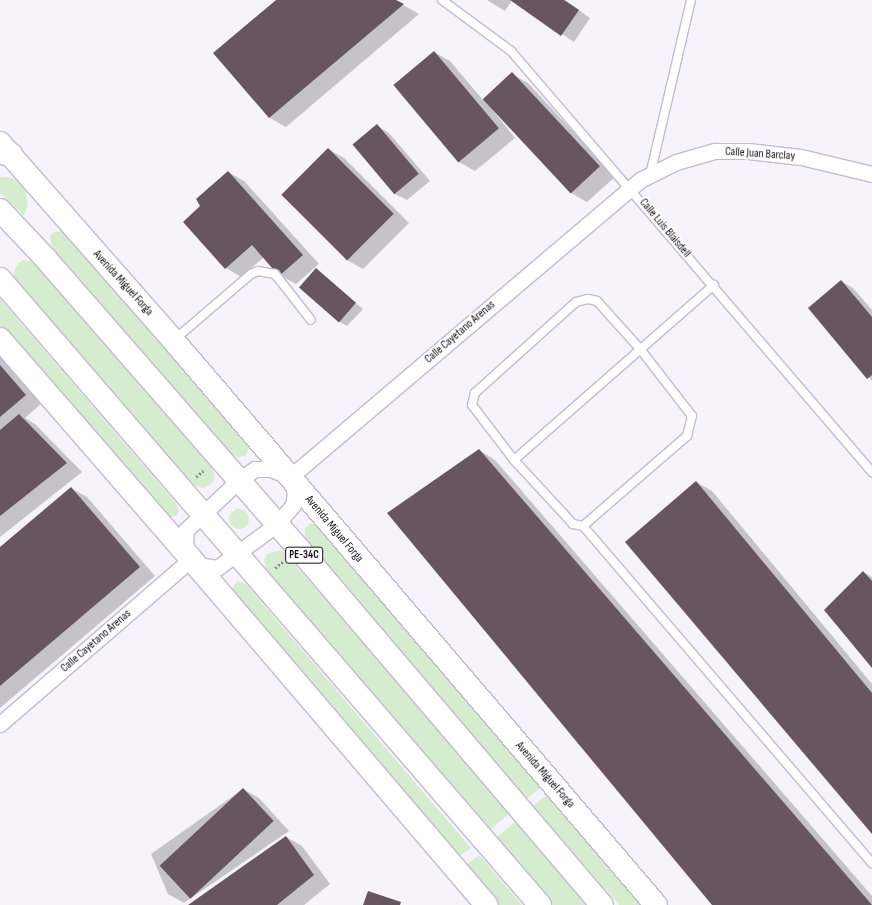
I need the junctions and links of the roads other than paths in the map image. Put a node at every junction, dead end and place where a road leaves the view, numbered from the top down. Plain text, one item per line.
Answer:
1 (442, 0) edge
2 (691, 0) edge
3 (4, 150) edge
4 (872, 174) edge
5 (650, 175) junction
6 (630, 186) junction
7 (0, 210) edge
8 (0, 279) edge
9 (714, 285) junction
10 (312, 320) dead end
11 (0, 339) edge
12 (173, 340) junction
13 (641, 350) junction
14 (514, 460) junction
15 (872, 472) edge
16 (290, 477) junction
17 (238, 480) junction
18 (202, 512) junction
19 (277, 524) junction
20 (583, 526) junction
21 (238, 553) junction
22 (192, 559) junction
23 (0, 724) edge
24 (872, 862) edge
25 (479, 901) edge
26 (540, 905) edge
27 (602, 905) edge
28 (656, 905) edge

1 - 6 lane, Calle Luis Blaisdell
2 - 5 lane
3 - 12 main road, Avenida Miguel Forga
4 - 5 street, Calle Juan Barclay
5 - 6 street, Calle Juan Barclay
6 - 9 lane, Calle Luis Blaisdell
6 - 16 street, Calle Cayetano Arenas
7 - 17 main road, PE-34C
8 - 18 main road
9 - 13 lane
9 - 15 lane, Calle Luis Blaisdell
10 - 12 lane
11 - 22 main road
12 - 16 main road, Avenida Miguel Forga
13 - 14 lane
13 - 14 lane
13 - 20 lane
14 - 20 lane
16 - 17 street
16 - 19 street
16 - 28 main road, Avenida Miguel Forga
17 - 18 street
17 - 19 main road, PE-34C
18 - 21 main road
18 - 22 street
19 - 21 street
19 - 27 main road, PE-34C
20 - 24 lane
21 - 22 street
21 - 26 main road
22 - 23 street, Calle Cayetano Arenas
22 - 25 main road

